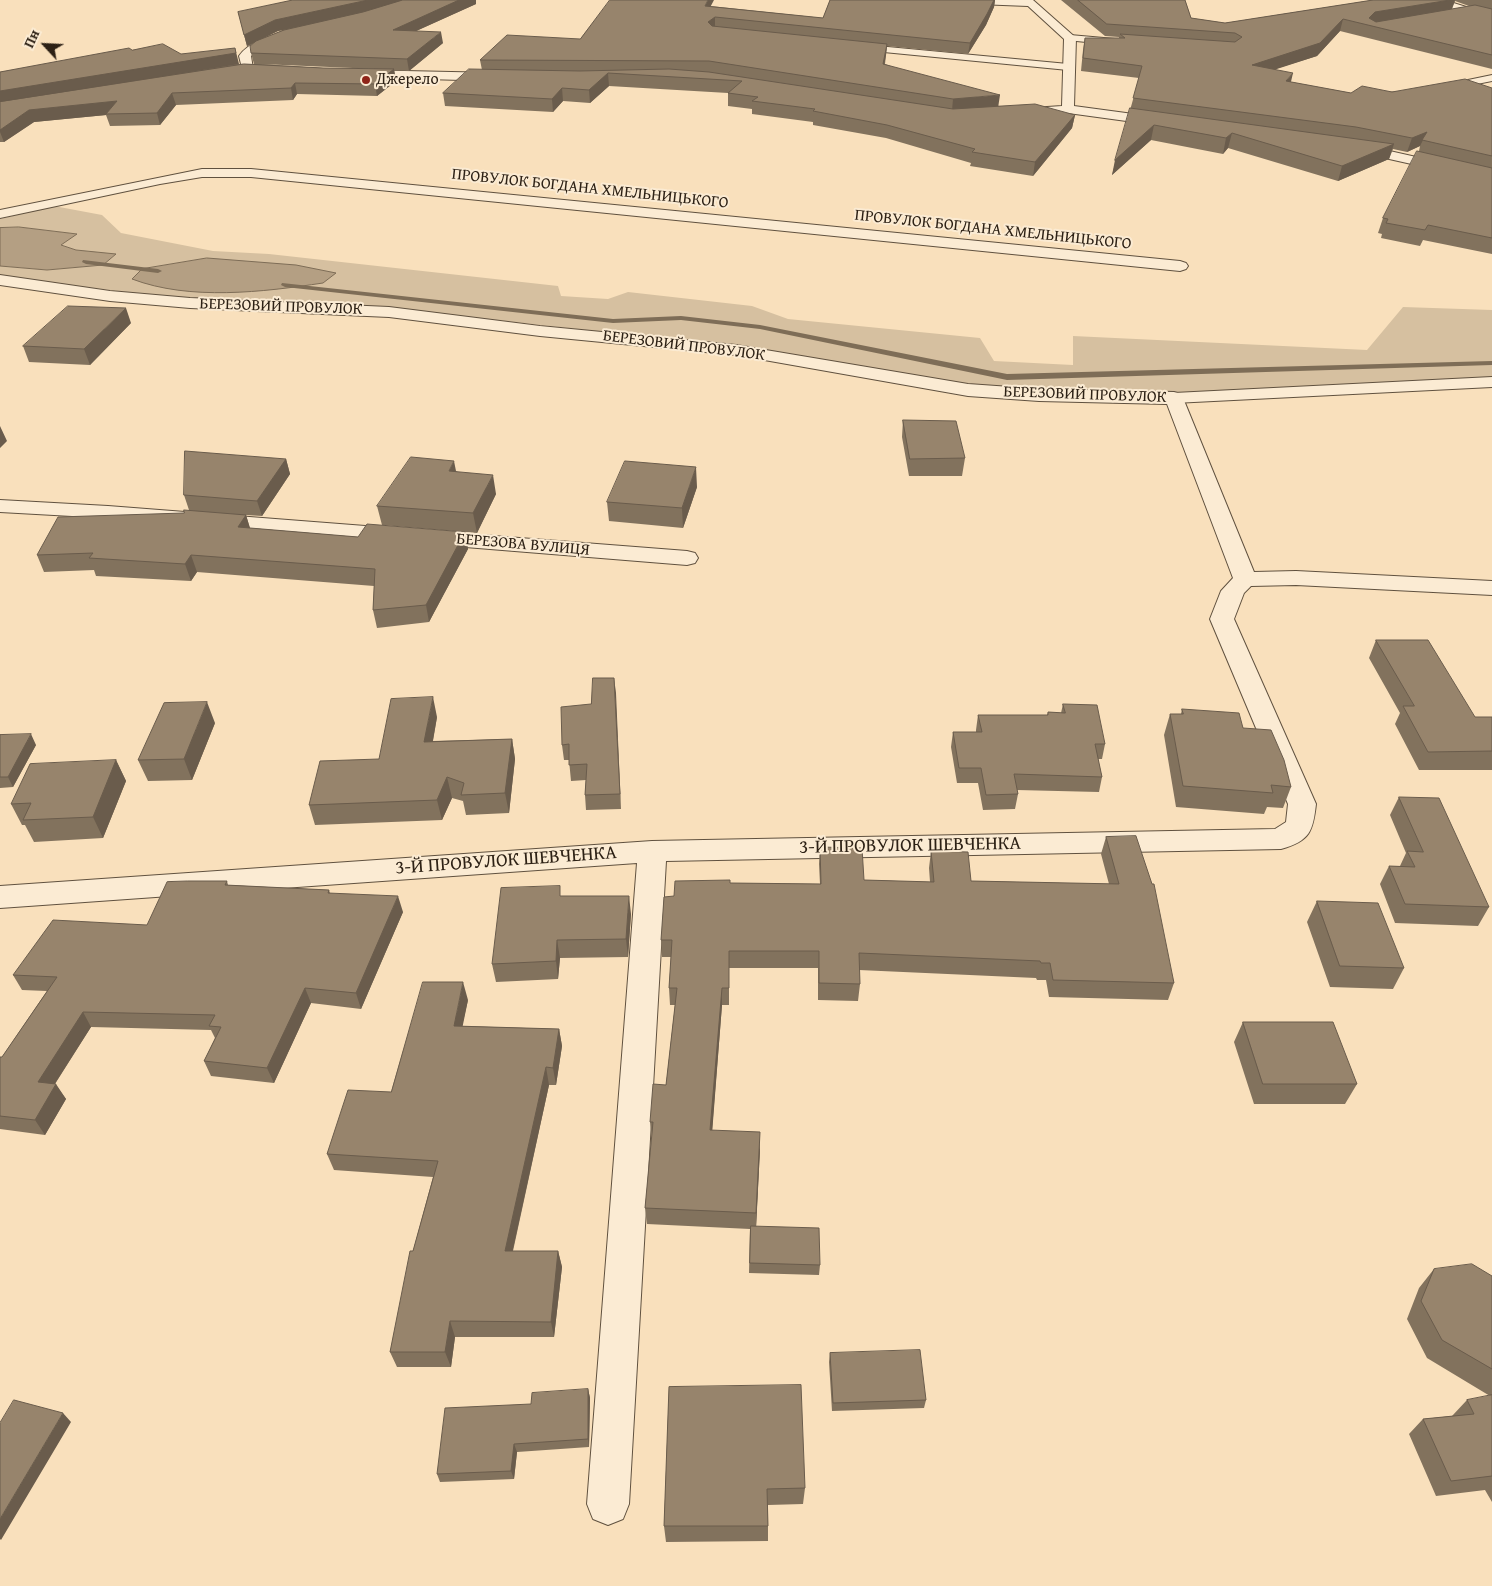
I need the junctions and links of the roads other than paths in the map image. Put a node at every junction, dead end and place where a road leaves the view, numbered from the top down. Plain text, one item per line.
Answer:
1 (952, 0) edge
2 (1433, 0) edge
3 (1028, 2) edge
4 (1473, 12) junction
5 (1454, 15) edge
6 (1492, 18) edge
7 (295, 34) edge
8 (1070, 38) junction
9 (1127, 42) edge
10 (850, 47) edge
11 (1068, 67) junction
12 (247, 70) edge
13 (345, 74) edge
14 (512, 77) edge
15 (1492, 78) edge
16 (1472, 82) edge
17 (1068, 109) junction
18 (1001, 115) edge
19 (1173, 123) edge
20 (1343, 146) edge
21 (1492, 178) edge
22 (0, 214) edge
23 (1180, 266) dead end
24 (0, 280) edge
25 (1492, 382) edge
26 (1174, 398) junction
27 (0, 506) edge
28 (687, 558) dead end
29 (1245, 579) junction
30 (1492, 588) edge
31 (652, 850) junction
32 (0, 896) edge
33 (608, 1504) dead end

1 - 3 street
2 - 4 street
3 - 8 street
4 - 5 lane
4 - 6 street
7 - 12 street
8 - 9 lane
8 - 11 street
10 - 11 lane
11 - 17 street
13 - 14 street
15 - 16 lane
17 - 18 street
17 - 19 street
20 - 21 street
22 - 23 street, ПРОВУЛОК БОГДАНА ХМЕЛЬНИЦЬКОГО
24 - 26 street, БЕРЕЗОВИЙ ПРОВУЛОК
25 - 26 lane
26 - 29 street, БЕРЕЗОВИЙ ПРОВУЛОК
27 - 28 street, БЕРЕЗОВА ВУЛИЦЯ
29 - 30 street
29 - 31 street, 3-Й ПРОВУЛОК ШЕВЧЕНКА
31 - 32 street, 3-Й ПРОВУЛОК ШЕВЧЕНКА
31 - 33 street

